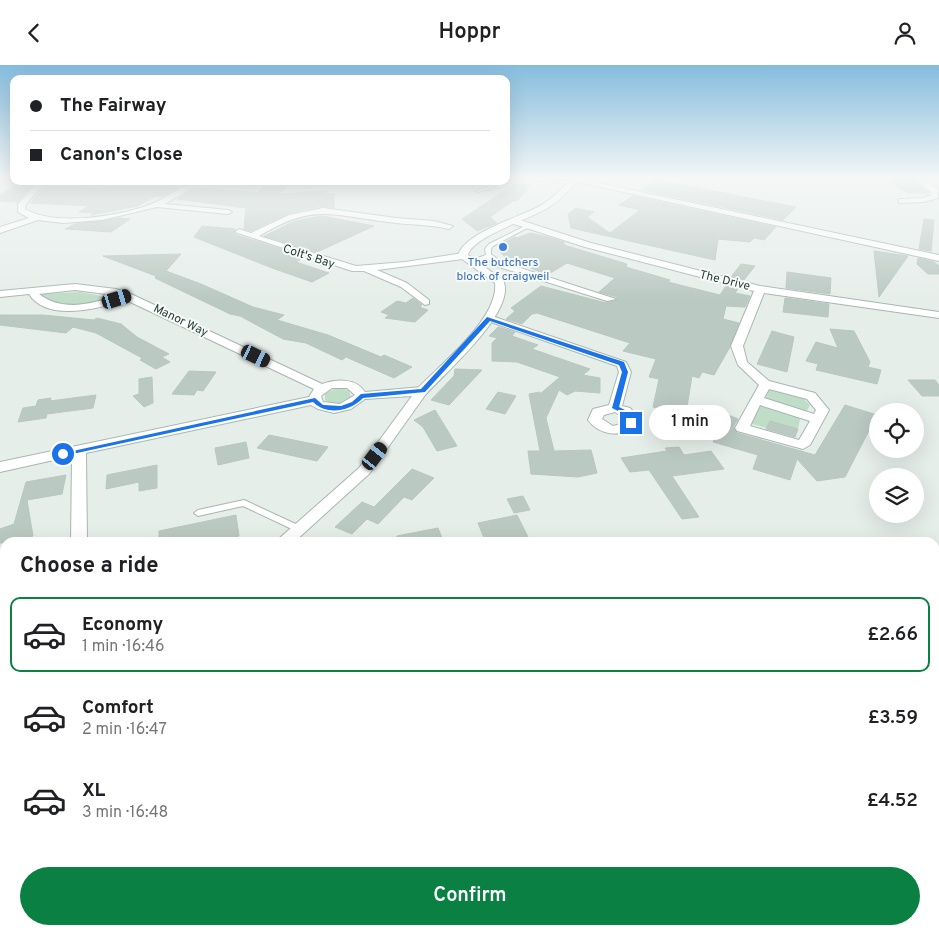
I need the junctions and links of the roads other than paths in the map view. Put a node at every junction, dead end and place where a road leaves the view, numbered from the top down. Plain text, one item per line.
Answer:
1 (33, 218) edge
2 (90, 218) edge
3 (284, 218) edge
4 (372, 218) edge
5 (524, 218) edge
6 (754, 218) edge
7 (37, 219) junction
8 (517, 222) junction
9 (449, 226) dead end
10 (529, 226) junction
11 (0, 230) edge
12 (239, 232) dead end
13 (252, 236) junction
14 (489, 256) junction
15 (939, 258) edge
16 (468, 259) junction
17 (367, 269) junction
18 (34, 289) junction
19 (760, 289) junction
20 (0, 294) edge
21 (128, 295) junction
22 (611, 299) dead end
23 (425, 302) dead end
24 (939, 315) edge
25 (489, 318) junction
26 (765, 384) junction
27 (322, 388) junction
28 (422, 391) junction
29 (361, 396) junction
30 (315, 400) junction
31 (756, 400) junction
32 (615, 408) dead end
33 (818, 419) junction
34 (79, 450) junction
35 (0, 467) edge
36 (198, 513) dead end
37 (297, 528) junction
38 (79, 537) edge
39 (288, 537) edge

1 - 7 street
2 - 7 street
3 - 13 street, Colt's Bay
4 - 9 street, Colt's Bay
5 - 8 street
6 - 15 street
7 - 11 street
8 - 10 street, The Drive
8 - 16 street
10 - 14 lane
10 - 19 street, The Drive
12 - 13 street, Colt's Bay
13 - 17 street, Colt's Bay
14 - 16 lane
14 - 22 street
16 - 17 street, Colt's Bay
16 - 25 street
17 - 23 street, Colt's Bay
18 - 20 street, Manor Way
18 - 21 street, Manor Way
18 - 21 street
19 - 24 street, The Drive
19 - 26 street
21 - 27 street, Manor Way
25 - 28 street
25 - 32 street
26 - 31 street
26 - 33 street
27 - 29 street
27 - 30 street
28 - 29 street
28 - 37 street
29 - 30 street
30 - 34 street
31 - 33 street
31 - 33 street
34 - 35 street
34 - 38 street
36 - 37 lane
37 - 39 street

